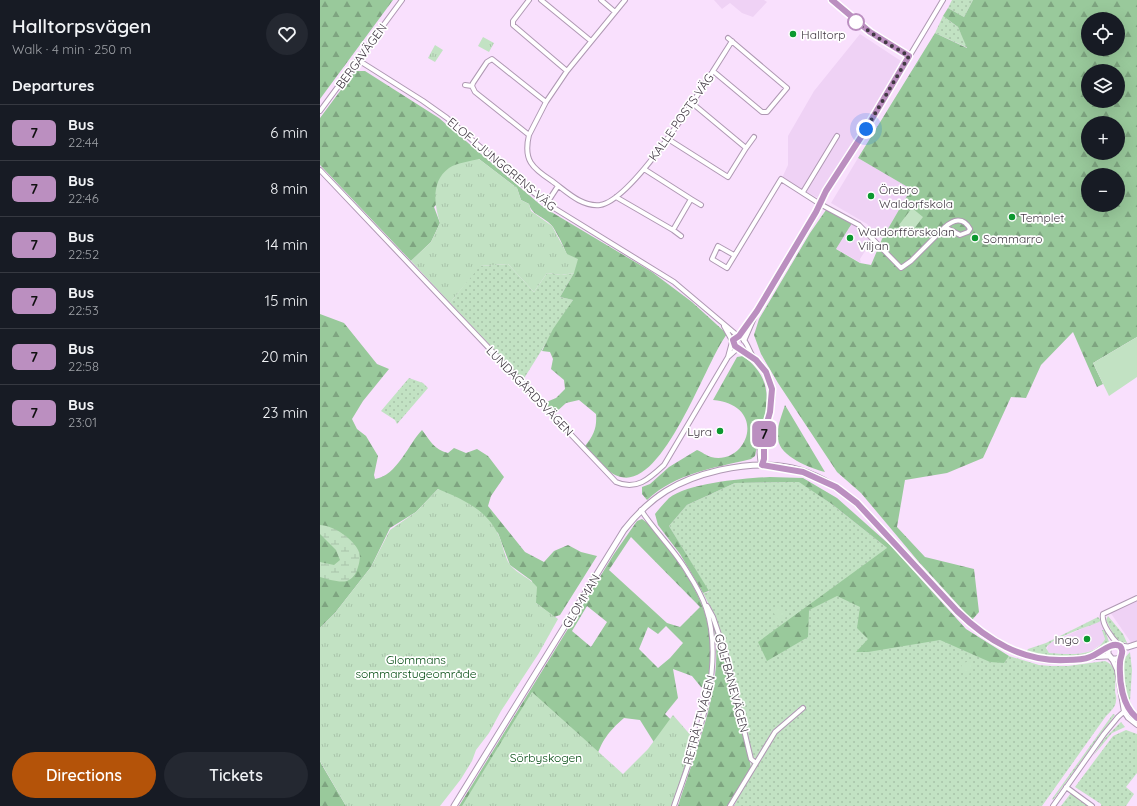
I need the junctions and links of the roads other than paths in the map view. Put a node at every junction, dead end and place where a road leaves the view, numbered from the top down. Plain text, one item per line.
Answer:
1 (402, 0) edge
2 (529, 0) edge
3 (541, 0) edge
4 (601, 0) edge
5 (624, 0) edge
6 (832, 0) edge
7 (943, 0) edge
8 (615, 12) junction
9 (728, 38) dead end
10 (591, 41) junction
11 (732, 41) junction
12 (909, 56) junction
13 (358, 60) junction
14 (567, 71) junction
15 (713, 71) junction
16 (465, 85) dead end
17 (472, 86) junction
18 (546, 102) junction
19 (692, 103) junction
20 (320, 111) edge
21 (529, 135) junction
22 (837, 136) dead end
23 (754, 137) dead end
24 (668, 139) junction
25 (746, 148) junction
26 (644, 169) junction
27 (320, 170) edge
28 (784, 173) dead end
29 (728, 177) junction
30 (781, 179) junction
31 (725, 183) dead end
32 (558, 186) junction
33 (802, 192) junction
34 (616, 197) junction
35 (691, 199) junction
36 (547, 202) junction
37 (701, 204) dead end
38 (820, 204) junction
39 (945, 227) junction
40 (673, 230) junction
41 (681, 236) dead end
42 (734, 255) junction
43 (757, 311) junction
44 (723, 324) junction
45 (738, 336) junction
46 (733, 341) junction
47 (744, 341) junction
48 (738, 348) junction
49 (728, 358) junction
50 (756, 360) junction
51 (762, 465) junction
52 (641, 510) junction
53 (1137, 598) edge
54 (705, 605) junction
55 (1111, 636) junction
56 (1137, 644) edge
57 (1119, 645) junction
58 (1109, 647) junction
59 (1121, 656) junction
60 (1089, 658) junction
61 (1111, 658) junction
62 (803, 708) dead end
63 (1128, 708) junction
64 (1124, 712) junction
65 (1137, 718) edge
66 (1137, 725) edge
67 (756, 763) junction
68 (1066, 787) junction
69 (454, 806) edge
70 (674, 806) edge
71 (730, 806) edge
72 (1053, 806) edge
73 (1092, 806) edge

1 - 13 street, BERGAVÄGEN
2 - 14 street
3 - 10 street
4 - 8 street
5 - 8 street, KALLE POSTS VÄG
6 - 12 street
7 - 12 street
8 - 10 street, KALLE POSTS VÄG
9 - 11 street
10 - 14 street, KALLE POSTS VÄG
11 - 15 street, KALLE POSTS VÄG
11 - 15 street
12 - 38 street
13 - 20 street, BERGAVÄGEN
13 - 36 street, ELOF LJUNGGRENS VÄG
14 - 18 street, KALLE POSTS VÄG
15 - 19 street, KALLE POSTS VÄG
16 - 17 street
17 - 18 street
17 - 21 street
18 - 21 street, KALLE POSTS VÄG
19 - 24 street, KALLE POSTS VÄG
19 - 25 street
21 - 32 street, KALLE POSTS VÄG
22 - 33 street
23 - 25 street
24 - 26 street, KALLE POSTS VÄG
24 - 29 street
25 - 29 street
26 - 34 street, KALLE POSTS VÄG
26 - 35 street
27 - 49 street, LUNDAGÅRDSVÄGEN
28 - 30 street
29 - 31 street
30 - 33 street
30 - 42 street
32 - 34 street, KALLE POSTS VÄG
32 - 36 street
33 - 38 street
34 - 40 street
35 - 37 street
35 - 40 street
36 - 44 street, ELOF LJUNGGRENS VÄG
38 - 39 street
38 - 43 street
39 - 39 street
40 - 41 street
42 - 42 street
43 - 45 street
43 - 47 street
44 - 45 street, ELOF LJUNGGRENS VÄG
44 - 46 street, ELOF LJUNGGRENS VÄG
45 - 46 street
45 - 47 street, ELOF LJUNGGRENS VÄG
46 - 48 street, ELOF LJUNGGRENS VÄG
46 - 49 street, LUNDAGÅRDSVÄGEN
47 - 48 street, LUNDAGÅRDSVÄGEN
47 - 50 street
48 - 49 street, LUNDAGÅRDSVÄGEN
48 - 50 street
50 - 51 street
51 - 52 main road, GLOMMAN
51 - 60 main road, GLOMMAN
52 - 54 street, RETRÄTTVÄGEN
52 - 69 main road, GLOMMAN
53 - 55 street
54 - 67 street, GOLFBANEVÄGEN
54 - 70 street, RETRÄTTVÄGEN
55 - 57 street
55 - 58 street
56 - 57 main road
56 - 59 main road, GLOMMAN
57 - 58 main road
57 - 59 main road
58 - 60 main road
58 - 61 main road
59 - 61 main road, GLOMMAN
59 - 63 street
60 - 61 main road, GLOMMAN
61 - 64 street
62 - 67 street
63 - 64 street
63 - 65 street
64 - 66 street
64 - 68 street
67 - 71 street
68 - 72 street
68 - 73 street

